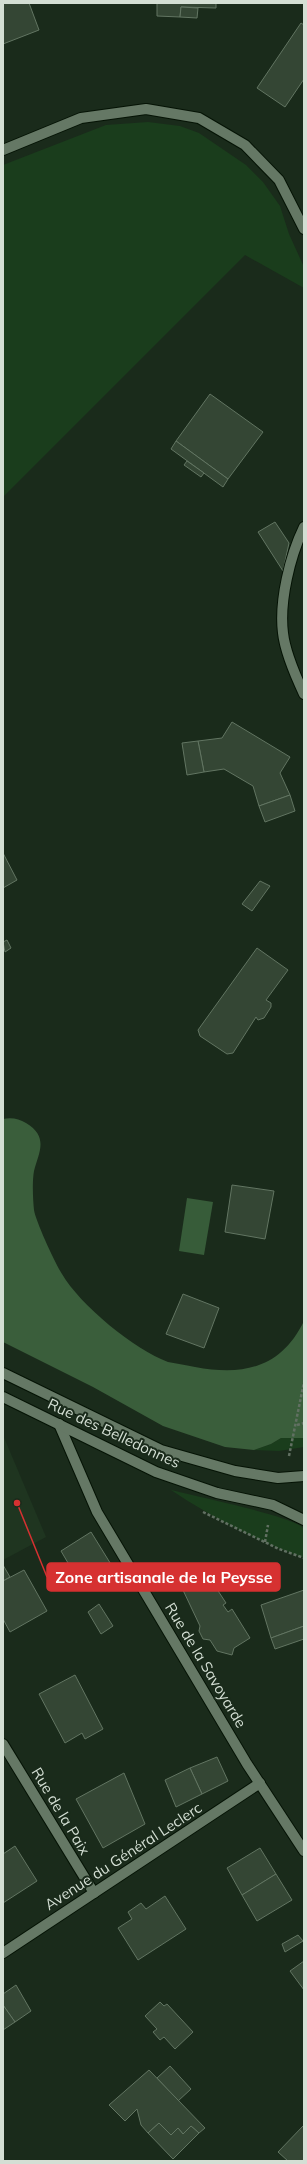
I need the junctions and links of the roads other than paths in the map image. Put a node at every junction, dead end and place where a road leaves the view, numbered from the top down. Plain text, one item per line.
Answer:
1 (3, 150) edge
2 (304, 229) edge
3 (304, 528) edge
4 (304, 694) edge
5 (3, 1373) edge
6 (3, 1397) edge
7 (59, 1424) junction
8 (304, 1476) edge
9 (304, 1520) edge
10 (3, 1744) edge
11 (260, 1783) junction
12 (304, 1851) edge
13 (94, 1893) junction
14 (3, 1953) edge

1 - 2 street
3 - 4 street
5 - 8 street, Rue des Belledonnes
6 - 7 street, Rue des Belledonnes
7 - 9 street, Rue des Belledonnes
7 - 11 street, Rue de la Savoyarde
10 - 13 street, Rue de la Paix
11 - 12 street, Rue de la Savoyarde
11 - 13 street, Avenue du Général Leclerc
13 - 14 street, Avenue du Général Leclerc

